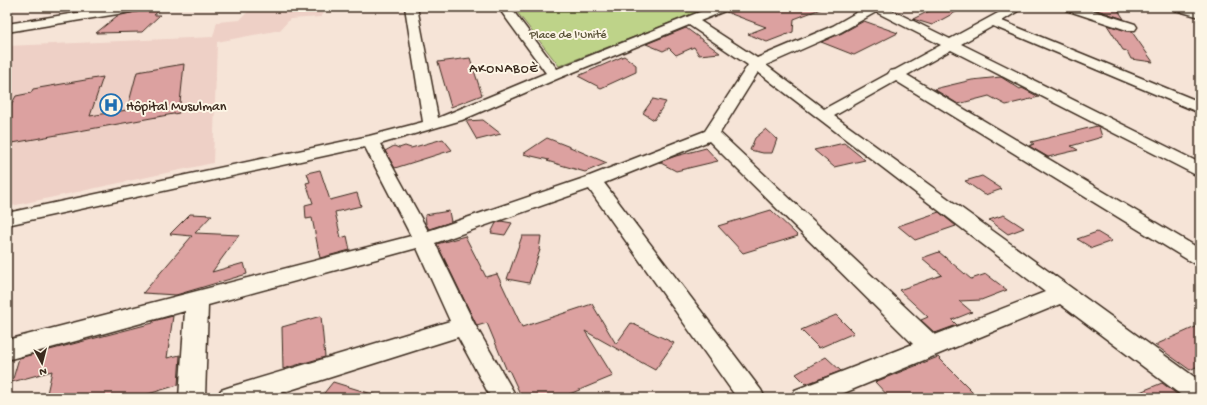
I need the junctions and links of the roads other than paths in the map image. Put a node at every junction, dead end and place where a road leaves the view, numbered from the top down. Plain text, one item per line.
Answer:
1 (84, 7) edge
2 (136, 7) edge
3 (411, 7) edge
4 (504, 7) edge
5 (723, 7) edge
6 (876, 7) edge
7 (1018, 7) edge
8 (1070, 7) edge
9 (1179, 7) edge
10 (1200, 13) edge
11 (65, 18) junction
12 (690, 20) junction
13 (992, 21) junction
14 (1131, 27) dead end
15 (7, 28) edge
16 (951, 43) junction
17 (756, 64) junction
18 (895, 74) junction
19 (554, 75) junction
20 (1200, 108) edge
21 (822, 116) junction
22 (431, 125) junction
23 (712, 134) junction
24 (370, 142) junction
25 (1200, 170) edge
26 (593, 181) junction
27 (7, 219) edge
28 (423, 240) junction
29 (1200, 258) edge
30 (1064, 293) junction
31 (197, 300) junction
32 (464, 326) junction
33 (932, 347) junction
34 (7, 350) edge
35 (268, 392) edge
36 (1200, 395) edge
37 (192, 398) edge
38 (230, 398) edge
39 (504, 398) edge
40 (752, 398) edge
41 (804, 398) edge

1 - 11 street
2 - 11 street
3 - 22 street
4 - 19 street
5 - 12 street
6 - 16 street
6 - 17 street
7 - 13 street
8 - 14 street
9 - 10 street
11 - 15 street
12 - 17 street
12 - 19 street
13 - 16 street
13 - 20 street
16 - 18 street
16 - 25 street
17 - 21 street
17 - 23 street
18 - 21 street
18 - 29 street
19 - 22 street
21 - 30 street
22 - 24 street
23 - 26 street
23 - 33 street
24 - 27 street
24 - 28 street
26 - 28 street
26 - 40 street
28 - 31 street
28 - 32 street
30 - 33 street
30 - 36 street
31 - 34 street
31 - 37 street
32 - 35 street
32 - 39 street
33 - 41 street
35 - 38 street

